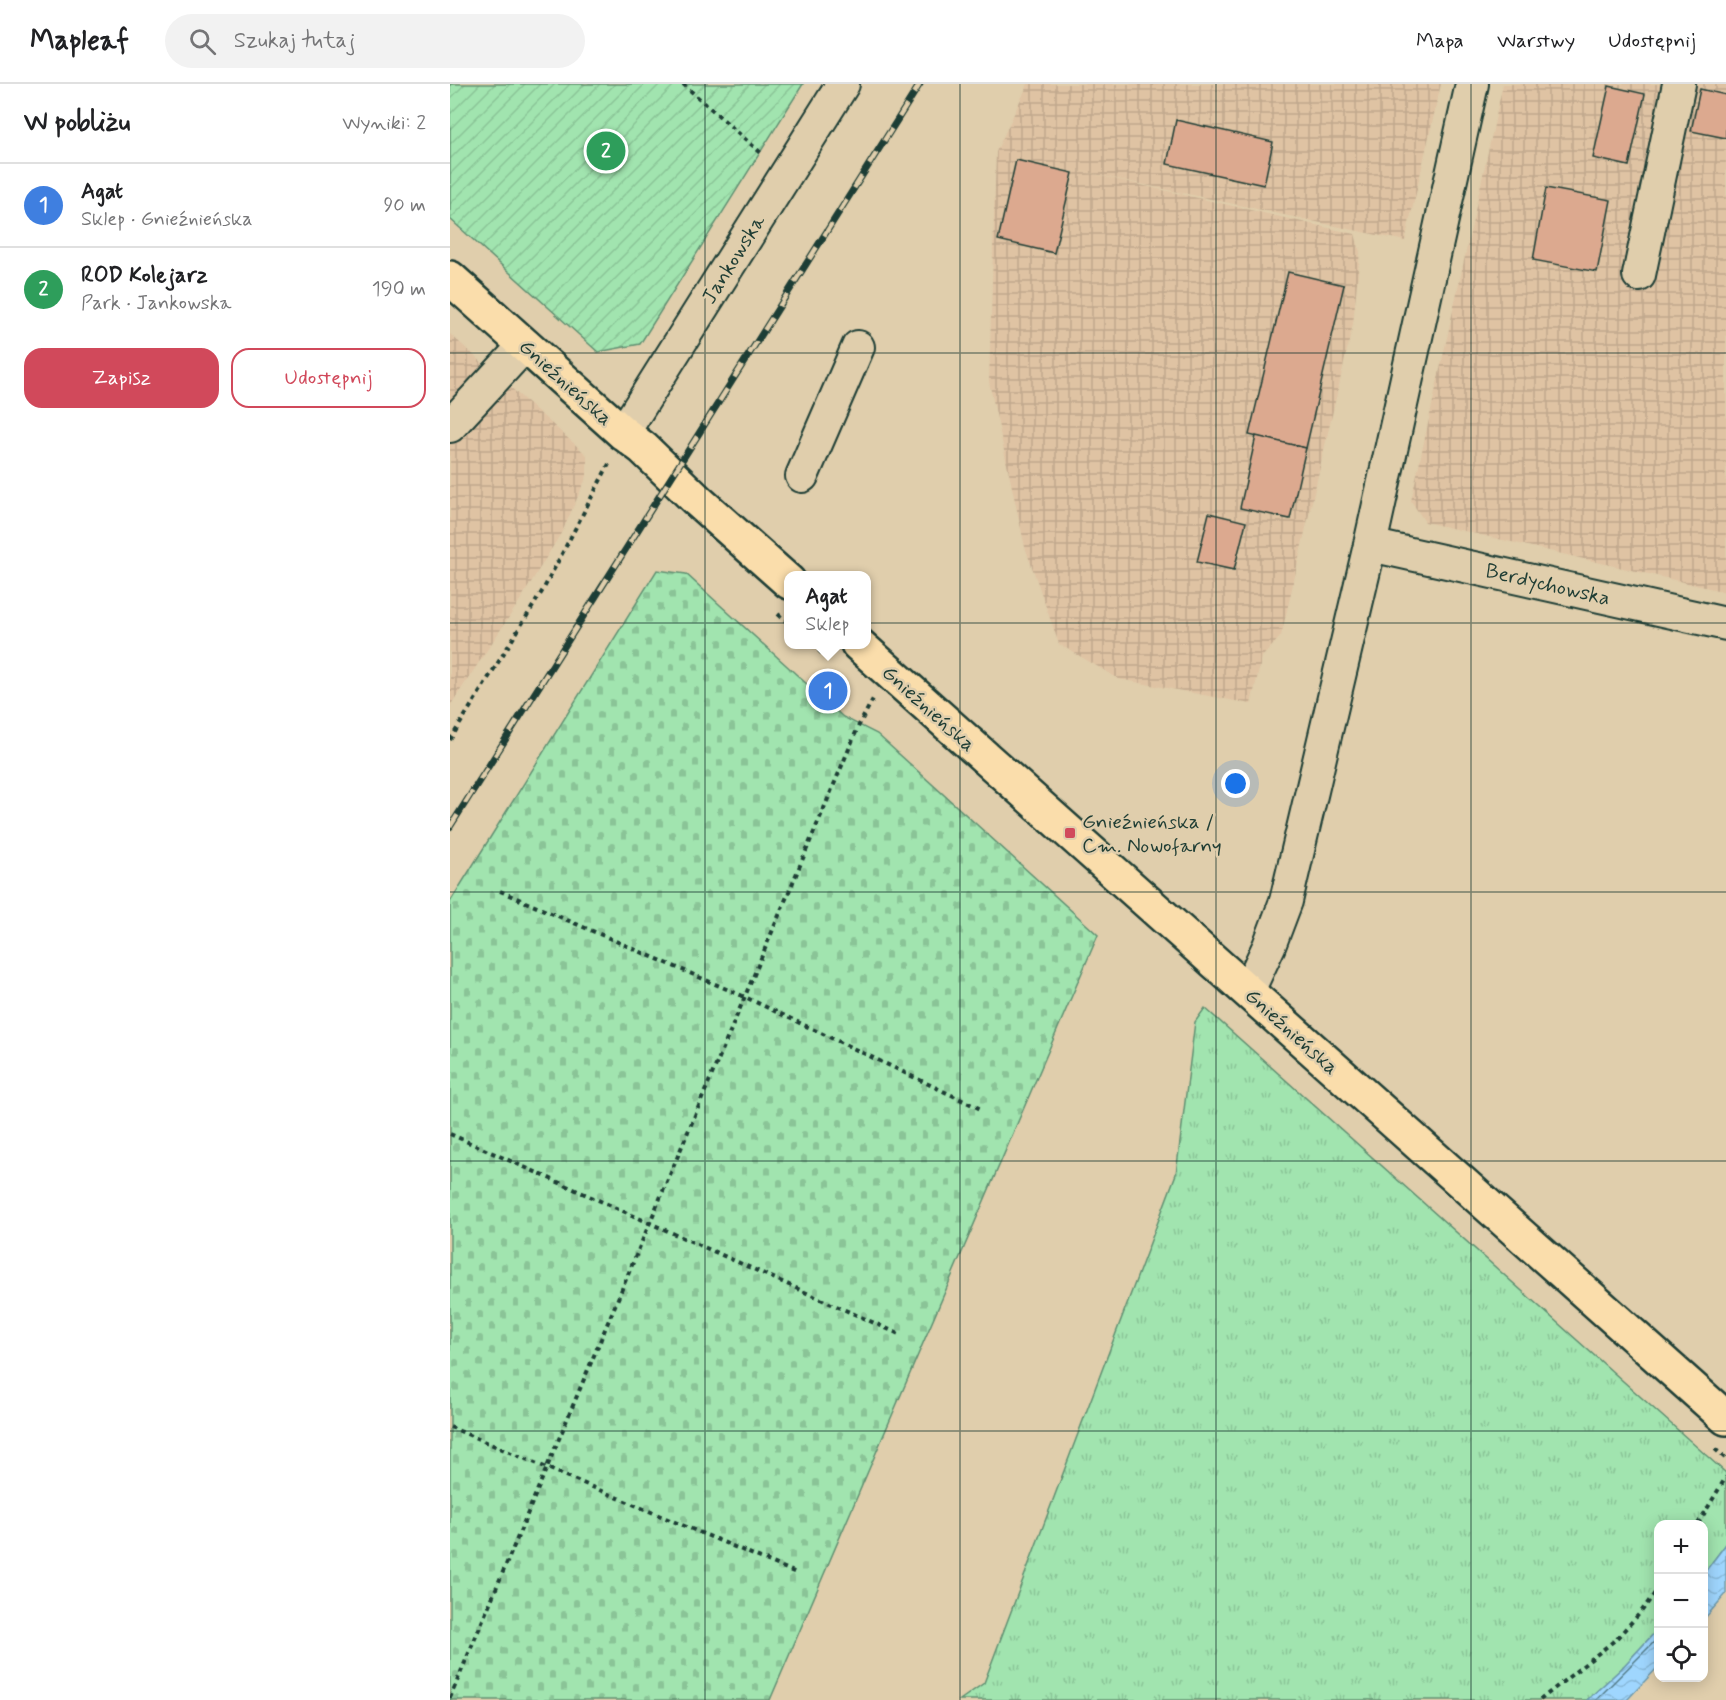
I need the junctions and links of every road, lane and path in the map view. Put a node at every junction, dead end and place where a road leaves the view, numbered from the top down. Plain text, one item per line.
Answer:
1 (683, 84) edge
2 (843, 84) edge
3 (1472, 84) edge
4 (1679, 84) edge
5 (786, 175) junction
6 (1639, 275) dead end
7 (450, 278) edge
8 (525, 345) junction
9 (858, 346) dead end
10 (450, 426) edge
11 (623, 433) junction
12 (802, 476) dead end
13 (1370, 545) junction
14 (784, 578) edge
15 (1726, 624) edge
16 (863, 649) edge
17 (892, 675) junction
18 (450, 740) edge
19 (500, 891) dead end
20 (1248, 991) junction
21 (745, 998) junction
22 (983, 1110) dead end
23 (450, 1134) edge
24 (651, 1222) junction
25 (899, 1334) dead end
26 (1726, 1418) edge
27 (450, 1427) edge
28 (547, 1469) junction
29 (1726, 1477) edge
30 (1700, 1520) edge
31 (796, 1573) dead end
32 (1654, 1595) edge
33 (450, 1698) edge
34 (1540, 1700) edge

1 - 5 path
2 - 5 street, Jankowska
3 - 13 street
4 - 6 street
5 - 11 street, Jankowska
7 - 8 main road, Gnieźnieńska
8 - 10 street
8 - 11 main road, Gnieźnieńska
9 - 12 street
11 - 14 main road, Gnieźnieńska
11 - 18 path
13 - 15 street, Berdychowska
13 - 20 street
16 - 17 main road, Gnieźnieńska
17 - 20 main road, Gnieźnieńska
17 - 21 path
19 - 21 path
20 - 26 main road, Gnieźnieńska
21 - 22 path
21 - 24 path
23 - 24 path
24 - 25 path
24 - 28 path
27 - 28 path
28 - 31 path
28 - 33 path
29 - 30 path
32 - 34 path

